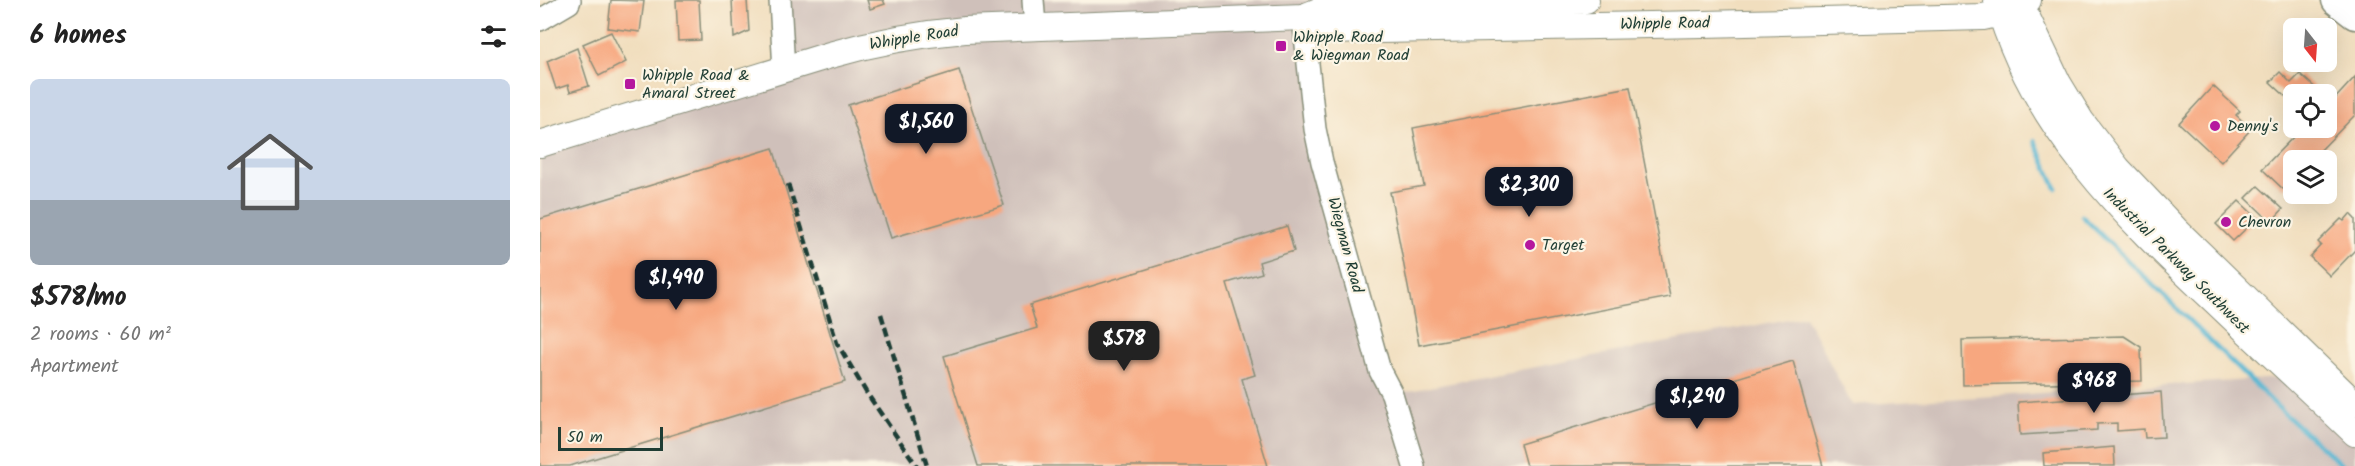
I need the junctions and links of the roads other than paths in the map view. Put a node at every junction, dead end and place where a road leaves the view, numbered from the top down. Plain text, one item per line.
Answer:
1 (780, 0) edge
2 (1033, 0) edge
3 (1586, 0) edge
4 (2337, 0) edge
5 (570, 2) edge
6 (2012, 4) edge
7 (2355, 14) edge
8 (1303, 17) junction
9 (540, 20) edge
10 (1035, 27) junction
11 (784, 70) junction
12 (540, 144) edge
13 (2355, 404) edge
14 (2355, 433) edge
15 (1414, 466) edge

1 - 11 street
2 - 10 street
3 - 8 main road, Whipple Road
4 - 7 highway
5 - 9 street
6 - 8 main road, Whipple Road
6 - 13 main road, Industrial Parkway Southwest
6 - 14 main road, Industrial Parkway Southwest
8 - 10 main road, Whipple Road
8 - 15 street, Wiegman Road
10 - 11 main road, Whipple Road
11 - 12 main road, Whipple Road

